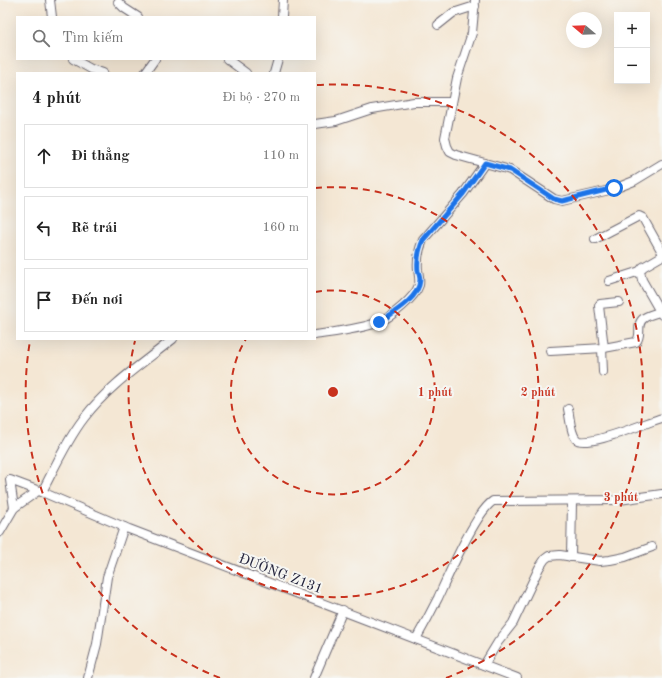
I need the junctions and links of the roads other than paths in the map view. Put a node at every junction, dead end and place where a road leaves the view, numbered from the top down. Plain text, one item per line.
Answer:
1 (50, 0) edge
2 (283, 0) edge
3 (118, 2) dead end
4 (475, 3) edge
5 (52, 16) edge
6 (136, 16) edge
7 (282, 16) edge
8 (438, 25) dead end
9 (75, 60) edge
10 (154, 60) edge
11 (228, 60) edge
12 (278, 60) edge
13 (148, 68) edge
14 (100, 72) edge
15 (245, 72) edge
16 (274, 72) edge
17 (452, 102) junction
18 (316, 124) edge
19 (485, 163) junction
20 (661, 167) edge
21 (595, 239) dead end
22 (662, 252) edge
23 (662, 256) edge
24 (640, 271) junction
25 (609, 281) dead end
26 (619, 302) dead end
27 (661, 313) edge
28 (316, 335) edge
29 (172, 340) edge
30 (603, 348) junction
31 (550, 351) dead end
32 (603, 372) dead end
33 (568, 409) dead end
34 (662, 418) edge
35 (40, 492) junction
36 (662, 494) edge
37 (572, 502) junction
38 (14, 508) junction
39 (124, 527) junction
40 (0, 532) edge
41 (652, 547) dead end
42 (571, 557) junction
43 (342, 610) junction
44 (416, 639) junction
45 (484, 665) junction
46 (88, 678) edge
47 (314, 678) edge
48 (517, 678) edge

1 - 5 street
2 - 7 street
3 - 6 street
4 - 8 street
4 - 17 street
9 - 14 street
10 - 13 street
11 - 15 street
12 - 16 street
17 - 18 street
17 - 19 street
19 - 20 street
19 - 28 street
21 - 22 street
23 - 24 street
24 - 25 street
24 - 27 street
26 - 30 street
27 - 30 street
29 - 35 street
30 - 31 street
30 - 32 street
33 - 34 street
35 - 38 street
35 - 38 street, ĐƯỜNG Z131
35 - 39 street, ĐƯỜNG Z131
36 - 37 street
37 - 42 street
37 - 44 street
38 - 40 street
39 - 43 street, ĐƯỜNG Z131
39 - 46 street
41 - 42 street
42 - 45 street
43 - 44 street, ĐƯỜNG Z131
43 - 47 street
44 - 45 street, ĐƯỜNG Z131
45 - 48 street, ĐƯỜNG Z131

